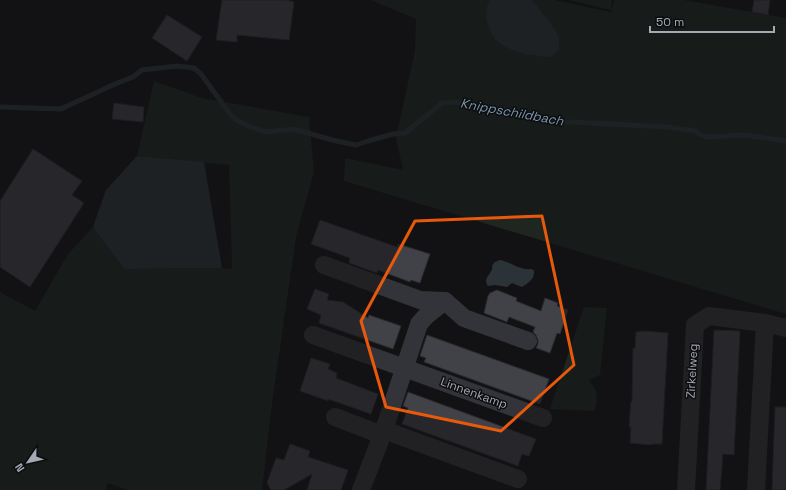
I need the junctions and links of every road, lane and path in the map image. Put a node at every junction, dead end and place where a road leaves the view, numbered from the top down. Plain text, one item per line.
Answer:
1 (324, 265) dead end
2 (445, 301) junction
3 (765, 323) junction
4 (786, 328) edge
5 (313, 335) dead end
6 (528, 341) dead end
7 (404, 368) junction
8 (335, 417) dead end
9 (543, 418) dead end
10 (383, 432) junction
11 (518, 479) dead end
12 (361, 490) edge
13 (686, 490) edge
14 (756, 490) edge

1 - 2 street
2 - 6 street
2 - 7 street
3 - 4 street, Zirkelweg
3 - 13 street, Zirkelweg
3 - 14 street
5 - 7 street, Linnenkamp
7 - 9 street, Linnenkamp
7 - 10 street
8 - 10 street
10 - 11 street
10 - 12 street

